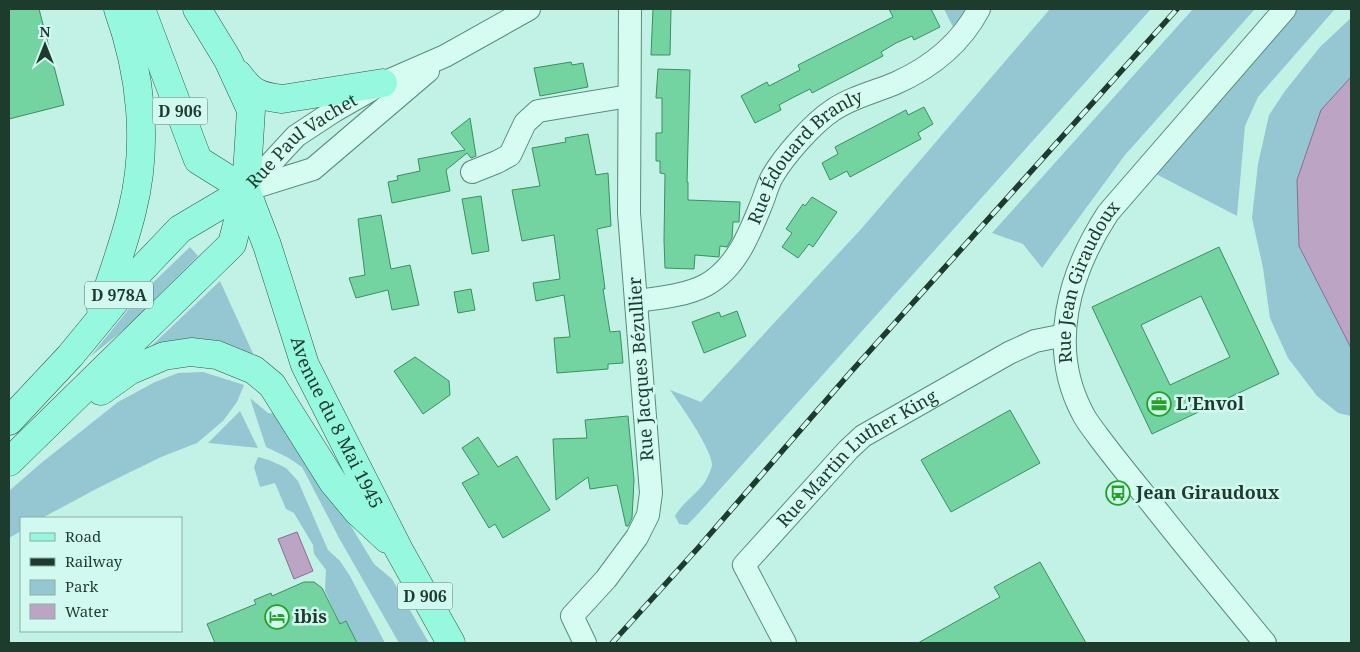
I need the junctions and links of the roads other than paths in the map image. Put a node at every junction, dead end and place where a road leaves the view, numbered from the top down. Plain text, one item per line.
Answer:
1 (118, 9) edge
2 (141, 9) edge
3 (197, 9) edge
4 (529, 9) edge
5 (630, 9) edge
6 (979, 9) edge
7 (1285, 9) edge
8 (446, 56) junction
9 (228, 60) junction
10 (383, 83) junction
11 (629, 96) junction
12 (472, 172) dead end
13 (246, 190) junction
14 (636, 301) junction
15 (96, 323) junction
16 (1065, 335) junction
17 (9, 421) edge
18 (38, 434) junction
19 (9, 462) edge
20 (398, 550) junction
21 (451, 643) edge
22 (585, 643) edge
23 (785, 643) edge
24 (1264, 643) edge

1 - 15 main road
2 - 13 main road, D 906
3 - 9 main road, D 906
4 - 8 street, Rue Paul Vachet
5 - 11 street, Rue Jacques Bézullier
6 - 14 street, Rue Édouard Branly
7 - 16 street, Rue Jean Giraudoux
8 - 10 street, Rue Paul Vachet
8 - 13 street, Rue Paul Vachet
9 - 10 main road
9 - 13 main road, D 906
10 - 13 street, Rue Paul Vachet
11 - 12 street
11 - 14 street, Rue Jacques Bézullier
13 - 15 main road, D 978A
13 - 18 main road, D 978A
13 - 20 main road, Avenue du 8 Mai 1945 / D 906
14 - 22 street, Rue Jacques Bézullier
15 - 17 main road, D 978A
16 - 23 street, Rue Martin Luther King
16 - 24 street, Rue Jean Giraudoux
18 - 19 main road, D 978A
18 - 20 main road
20 - 21 main road, Avenue du 8 Mai 1945 / D 906

